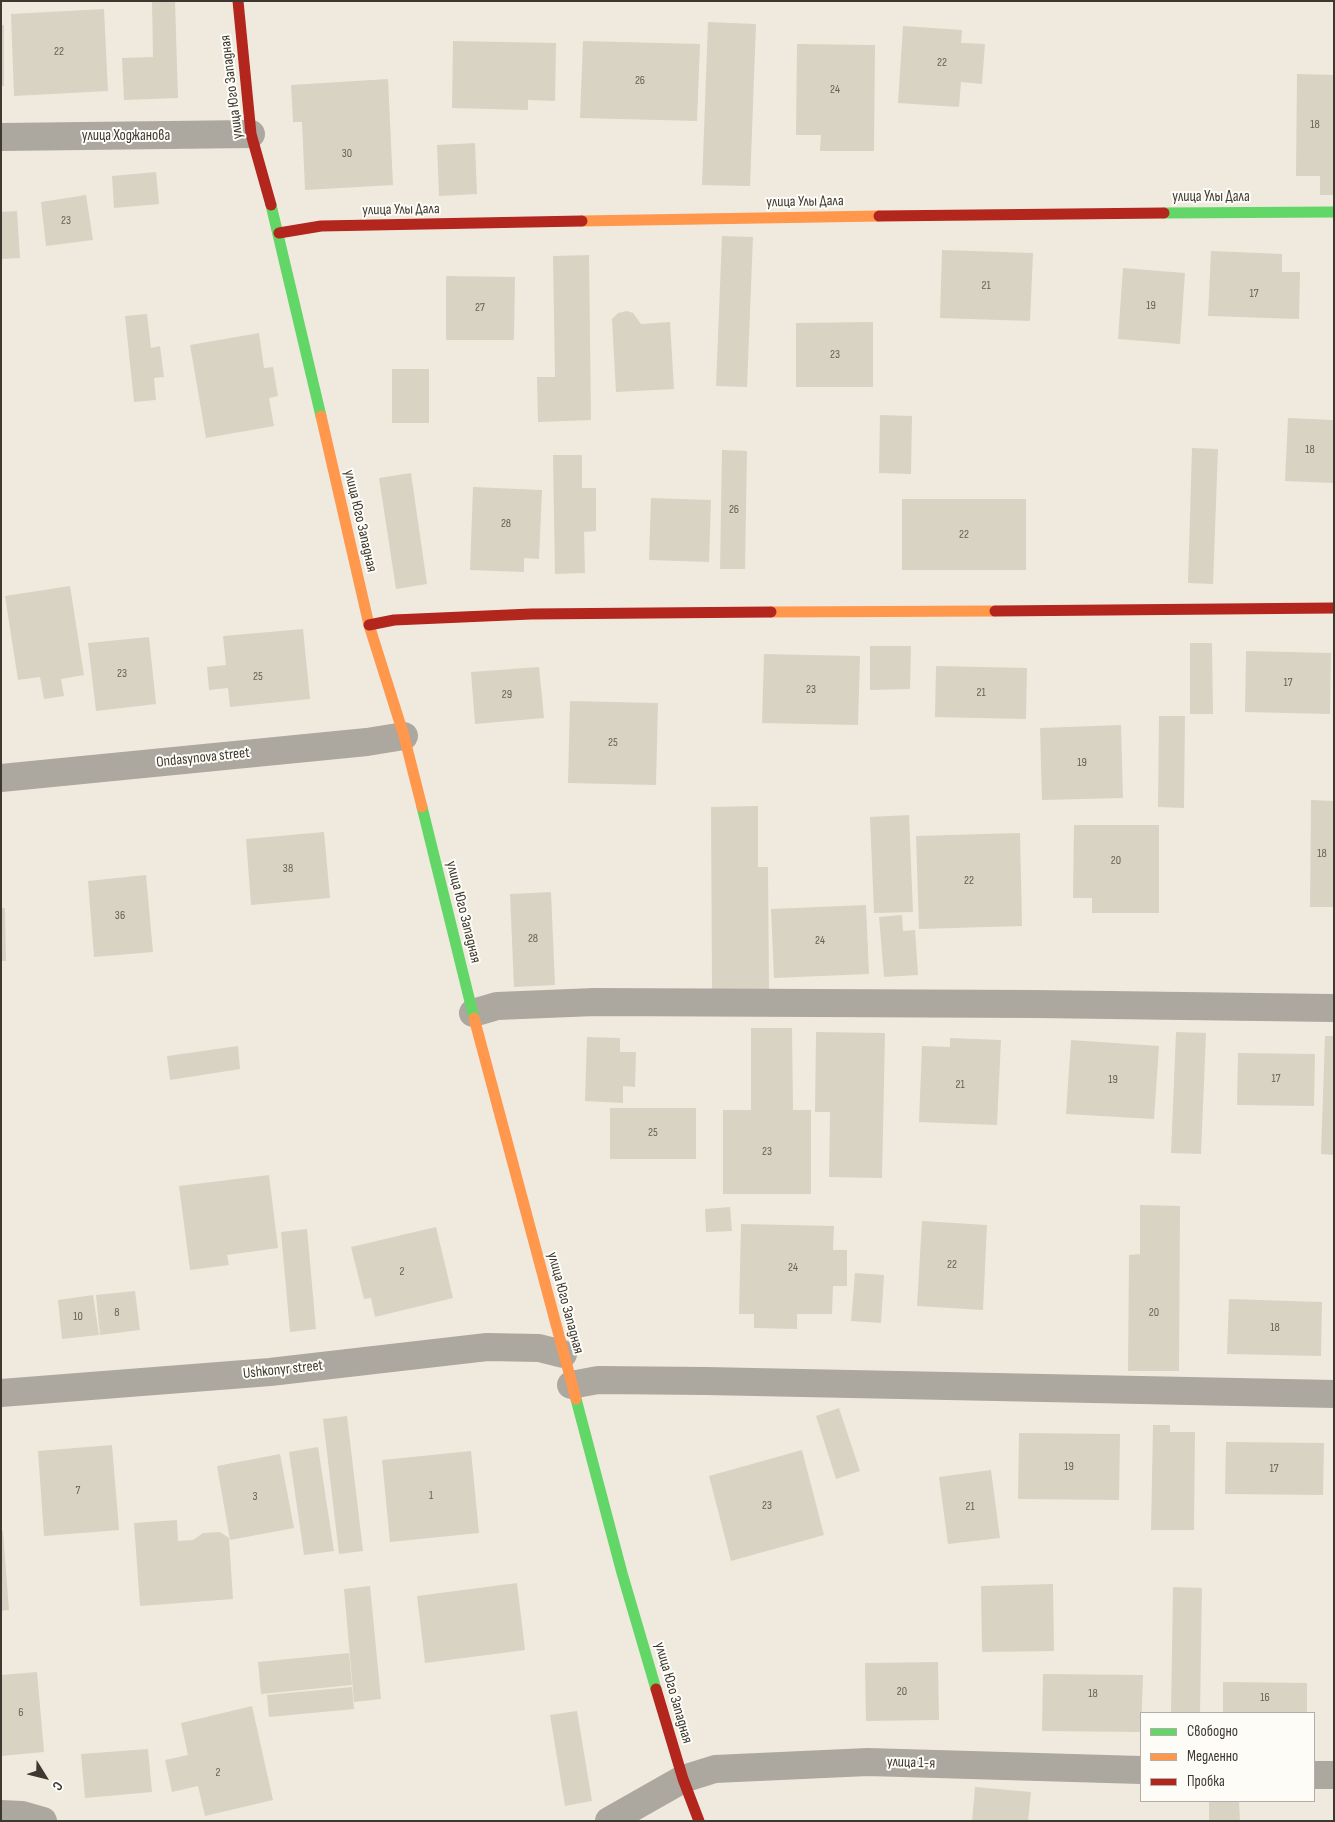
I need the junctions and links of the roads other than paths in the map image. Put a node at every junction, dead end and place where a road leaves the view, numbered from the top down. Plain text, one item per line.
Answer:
1 (238, 1) edge
2 (251, 134) junction
3 (1, 137) edge
4 (1334, 212) edge
5 (278, 233) junction
6 (1334, 608) edge
7 (369, 625) junction
8 (404, 736) junction
9 (1, 778) edge
10 (1334, 1008) edge
11 (473, 1013) junction
12 (563, 1354) junction
13 (571, 1385) junction
14 (1, 1393) edge
15 (1334, 1394) edge
16 (1140, 1770) edge
17 (1315, 1775) edge
18 (1334, 1775) edge
19 (683, 1780) junction
20 (1, 1814) edge
21 (43, 1821) edge
22 (609, 1821) edge
23 (699, 1821) edge

1 - 2 street, улица Юго Западная
2 - 3 street, улица Ходжанова
2 - 5 street, улица Юго Западная
4 - 5 street, улица Улы Дала
5 - 7 street, улица Юго Западная
6 - 7 street
7 - 8 street, улица Юго Западная
8 - 9 street, Ondasynova street
8 - 11 street, улица Юго Западная
10 - 11 street
11 - 12 street, улица Юго Западная
12 - 13 street, улица Юго Западная
12 - 14 street, Ushkonyr street
13 - 15 street
13 - 19 street, улица Юго Западная
16 - 19 street, улица 1-я
17 - 18 street
19 - 22 street, улица 1-я
19 - 23 street, улица Юго Западная
20 - 21 street

